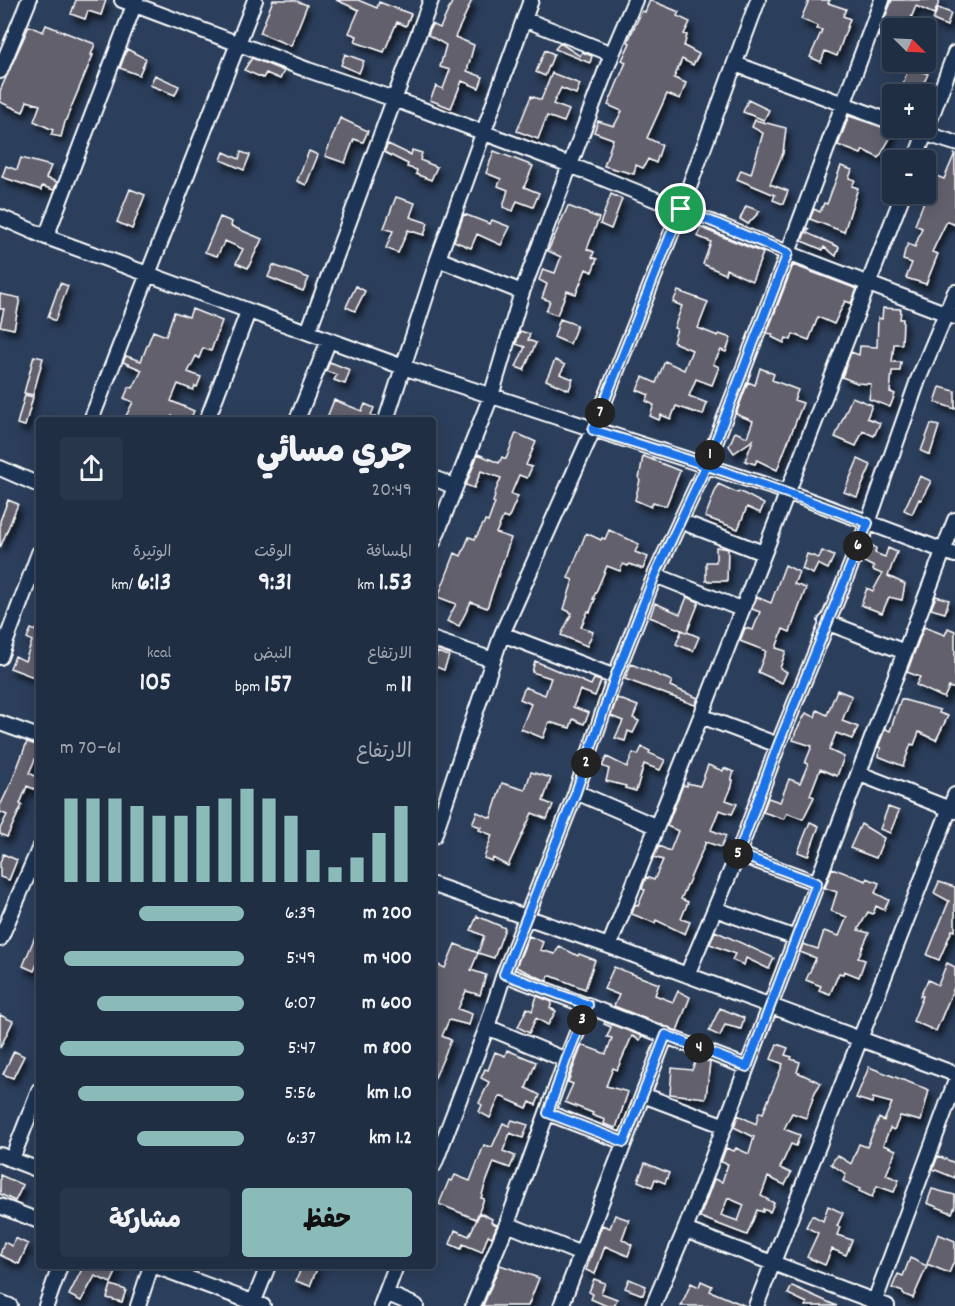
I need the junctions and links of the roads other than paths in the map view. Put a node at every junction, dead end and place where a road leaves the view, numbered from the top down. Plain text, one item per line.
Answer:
1 (29, 0) edge
2 (255, 0) edge
3 (431, 0) edge
4 (531, 0) edge
5 (635, 0) edge
6 (758, 0) edge
7 (882, 0) edge
8 (131, 2) edge
9 (524, 19) junction
10 (238, 44) junction
11 (955, 53) edge
12 (612, 54) junction
13 (735, 64) junction
14 (0, 71) edge
15 (394, 99) junction
16 (844, 103) junction
17 (936, 104) edge
18 (882, 118) edge
19 (483, 133) junction
20 (936, 137) edge
21 (955, 143) edge
22 (570, 165) junction
23 (899, 204) edge
24 (681, 209) junction
25 (0, 218) edge
26 (46, 237) junction
27 (788, 253) junction
28 (438, 259) junction
29 (149, 273) junction
30 (867, 283) junction
31 (522, 292) junction
32 (955, 292) edge
33 (248, 312) junction
34 (951, 316) edge
35 (308, 332) junction
36 (329, 340) junction
37 (403, 367) junction
38 (490, 396) junction
39 (92, 417) edge
40 (208, 417) edge
41 (298, 417) edge
42 (387, 417) edge
43 (593, 430) junction
44 (707, 464) junction
45 (0, 468) edge
46 (436, 479) edge
47 (36, 483) edge
48 (455, 487) junction
49 (787, 492) junction
50 (955, 520) edge
51 (680, 521) junction
52 (868, 523) junction
53 (436, 537) edge
54 (764, 553) junction
55 (949, 553) edge
56 (36, 561) edge
57 (655, 575) junction
58 (741, 609) junction
59 (826, 622) junction
60 (502, 634) junction
61 (436, 641) edge
62 (904, 652) junction
63 (0, 657) edge
64 (493, 660) junction
65 (615, 677) junction
66 (701, 716) junction
67 (0, 723) edge
68 (36, 736) edge
69 (778, 745) junction
70 (860, 774) junction
71 (576, 792) junction
72 (955, 795) edge
73 (952, 810) edge
74 (656, 826) junction
75 (436, 830) edge
76 (738, 854) junction
77 (35, 867) edge
78 (817, 883) junction
79 (436, 886) edge
80 (715, 909) junction
81 (527, 917) junction
82 (796, 938) junction
83 (0, 939) edge
84 (609, 946) junction
85 (504, 974) junction
86 (687, 975) junction
87 (588, 1005) junction
88 (770, 1005) junction
89 (487, 1027) junction
90 (666, 1035) junction
91 (860, 1039) junction
92 (566, 1060) junction
93 (747, 1067) junction
94 (955, 1074) edge
95 (955, 1083) edge
96 (643, 1095) junction
97 (36, 1096) edge
98 (548, 1113) junction
99 (724, 1126) junction
100 (439, 1132) edge
101 (624, 1142) junction
102 (436, 1152) edge
103 (6, 1157) edge
104 (36, 1169) edge
105 (0, 1206) edge
106 (36, 1220) edge
107 (507, 1224) junction
108 (685, 1230) junction
109 (581, 1254) junction
110 (774, 1263) junction
111 (59, 1269) edge
112 (152, 1269) edge
113 (161, 1269) edge
114 (267, 1269) edge
115 (395, 1269) edge
116 (384, 1299) edge
117 (0, 1302) edge
118 (566, 1304) edge
119 (879, 1304) edge
120 (256, 1305) edge
121 (10, 1306) edge
122 (46, 1306) edge
123 (138, 1306) edge
124 (416, 1306) edge
125 (473, 1306) edge
126 (653, 1306) edge
127 (756, 1306) edge

1 - 14 street
2 - 10 street
3 - 15 street
4 - 9 street
5 - 12 street
6 - 13 street
7 - 16 street
8 - 10 street
8 - 26 street
9 - 12 street
9 - 19 street
10 - 15 street
10 - 29 street
11 - 17 street
12 - 22 street
13 - 16 street
13 - 24 street
15 - 19 street
15 - 35 street
16 - 18 street
16 - 27 street
19 - 22 street
19 - 28 street
20 - 21 street
22 - 24 street
22 - 31 street
23 - 30 street
24 - 27 street
24 - 43 street
25 - 26 street
26 - 29 street
27 - 30 street
27 - 44 street
28 - 31 street
28 - 37 street
29 - 33 street
29 - 39 street
30 - 34 street
30 - 49 street
31 - 38 street
32 - 34 street
33 - 35 street
33 - 40 street
34 - 52 street
35 - 36 street
36 - 37 street
36 - 41 street
37 - 38 street
37 - 42 street
38 - 43 street
38 - 48 street
43 - 44 street
43 - 60 street
44 - 49 street
44 - 51 street
45 - 47 street
46 - 48 street
48 - 53 street
49 - 52 street
49 - 54 street
50 - 55 street
51 - 54 street
51 - 57 street
52 - 55 street
52 - 59 street
54 - 58 street
55 - 62 street
56 - 63 street
57 - 58 street
57 - 65 street
58 - 66 street
59 - 62 street
59 - 69 street
60 - 64 street
60 - 65 street
61 - 64 street
62 - 70 street
64 - 75 street
65 - 71 street
66 - 69 street
66 - 74 street
67 - 68 street
69 - 76 street
70 - 73 street
70 - 78 street
71 - 74 street
71 - 81 street
72 - 73 street
73 - 91 street
74 - 84 street
76 - 78 street
76 - 80 street
77 - 83 street
78 - 82 street
79 - 81 street
80 - 82 street
80 - 86 street
81 - 84 street
81 - 85 street
82 - 88 street
84 - 86 street
85 - 87 street
85 - 89 street
86 - 88 street
87 - 90 street
87 - 92 street
88 - 91 street
88 - 93 street
89 - 92 street
89 - 100 street
90 - 93 street
90 - 96 street
91 - 94 street
91 - 110 street
92 - 98 street
93 - 99 street
95 - 119 street
96 - 99 street
96 - 101 street
97 - 103 street
98 - 101 street
98 - 107 street
99 - 108 street
100 - 102 street
101 - 109 street
103 - 104 street
105 - 106 street
107 - 109 street
107 - 125 street
108 - 110 street
108 - 126 street
109 - 118 street
110 - 119 street
110 - 127 street
111 - 122 street
112 - 123 street
113 - 120 street
114 - 120 street
115 - 116 street
116 - 124 street
117 - 121 street

